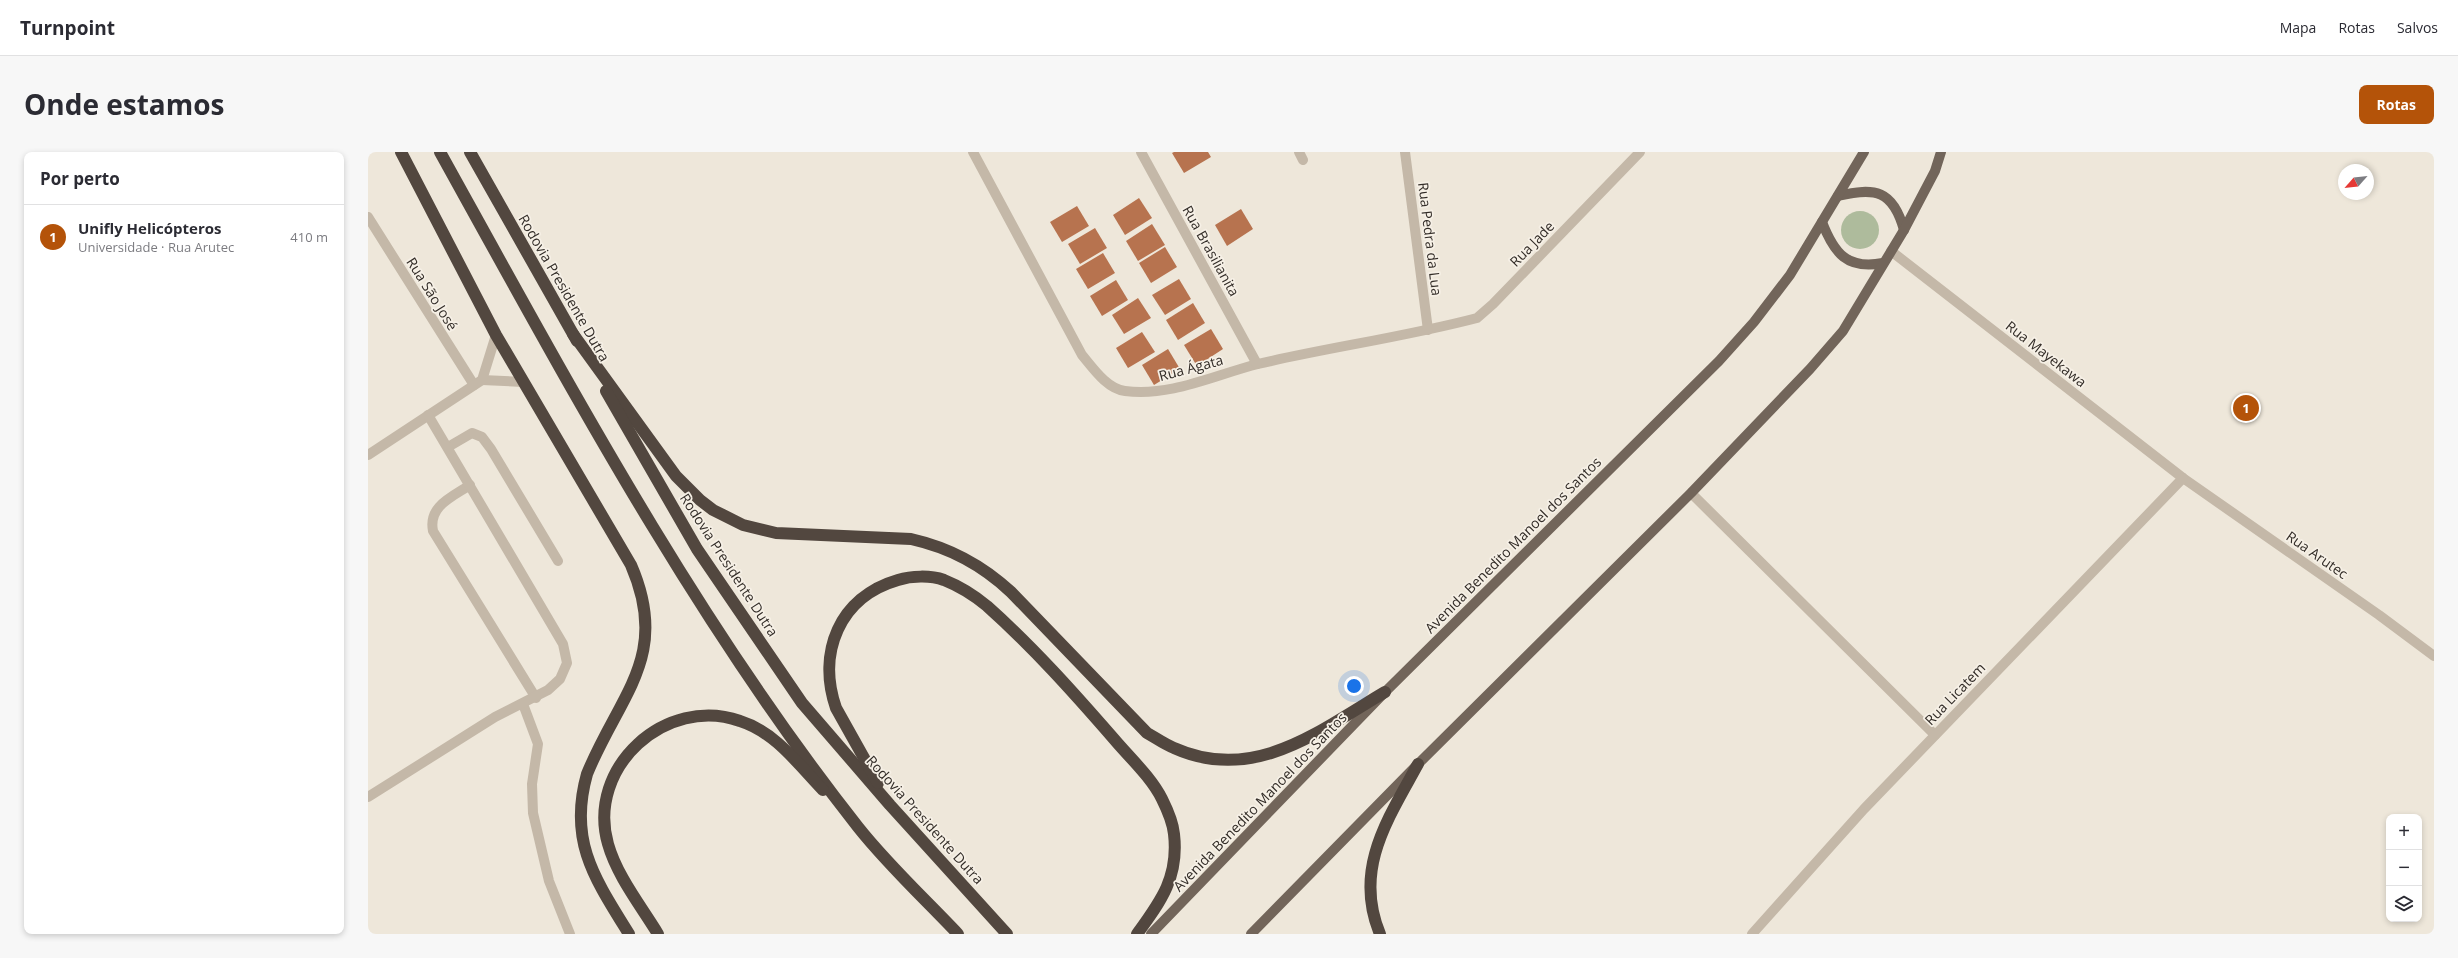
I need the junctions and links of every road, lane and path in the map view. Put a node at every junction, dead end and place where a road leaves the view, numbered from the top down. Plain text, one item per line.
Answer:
1 (401, 152) edge
2 (440, 152) edge
3 (470, 152) edge
4 (973, 152) edge
5 (1141, 152) edge
6 (1405, 152) edge
7 (1640, 152) edge
8 (1864, 152) edge
9 (1942, 152) edge
10 (1838, 196) junction
11 (368, 217) edge
12 (1822, 222) junction
13 (1904, 230) junction
14 (1892, 251) junction
15 (1883, 263) junction
16 (1428, 330) junction
17 (573, 334) junction
18 (496, 335) junction
19 (1258, 364) junction
20 (523, 382) junction
21 (478, 383) junction
22 (428, 416) junction
23 (448, 447) junction
24 (368, 455) edge
25 (2183, 478) junction
26 (470, 485) junction
27 (1691, 493) junction
28 (558, 561) dead end
29 (2434, 656) edge
30 (1385, 692) junction
31 (536, 698) junction
32 (523, 704) junction
33 (1935, 735) junction
34 (1418, 764) junction
35 (368, 797) edge
36 (890, 805) junction
37 (860, 828) junction
38 (570, 934) edge
39 (629, 934) edge
40 (658, 934) edge
41 (958, 934) edge
42 (1007, 934) edge
43 (1137, 934) edge
44 (1151, 934) edge
45 (1251, 934) edge
46 (1380, 934) edge
47 (1752, 934) edge

1 - 18 highway
2 - 37 highway
3 - 17 highway, Rodovia Presidente Dutra
4 - 19 street, Rua Ágata
5 - 19 street, Rua Brasilianita
6 - 16 street, Rua Pedra da Lua
7 - 16 street, Rua Jade
8 - 10 main road, Avenida Benedito Manoel dos Santos
9 - 13 main road
10 - 12 main road, Avenida Benedito Manoel dos Santos
10 - 13 main road
11 - 21 street, Rua São José
12 - 15 main road
12 - 30 main road, Avenida Benedito Manoel dos Santos
13 - 14 main road
14 - 15 main road
14 - 25 street, Rua Mayekawa
15 - 27 main road
16 - 19 street, Rua Ágata
17 - 30 highway
17 - 36 highway, Rodovia Presidente Dutra
18 - 20 highway
18 - 21 street
20 - 21 street
20 - 39 highway
21 - 22 street
22 - 23 street
22 - 24 street
23 - 26 street
23 - 28 street
25 - 29 street, Rua Arutec
25 - 33 street, Rua Licatem
26 - 31 street
26 - 31 street
27 - 33 street
27 - 34 main road
30 - 44 main road, Avenida Benedito Manoel dos Santos
31 - 32 street
32 - 35 street
32 - 38 street
33 - 47 street, Rua Licatem
34 - 45 main road
34 - 46 highway
36 - 42 highway, Rodovia Presidente Dutra
36 - 43 highway
37 - 40 highway
37 - 41 highway

